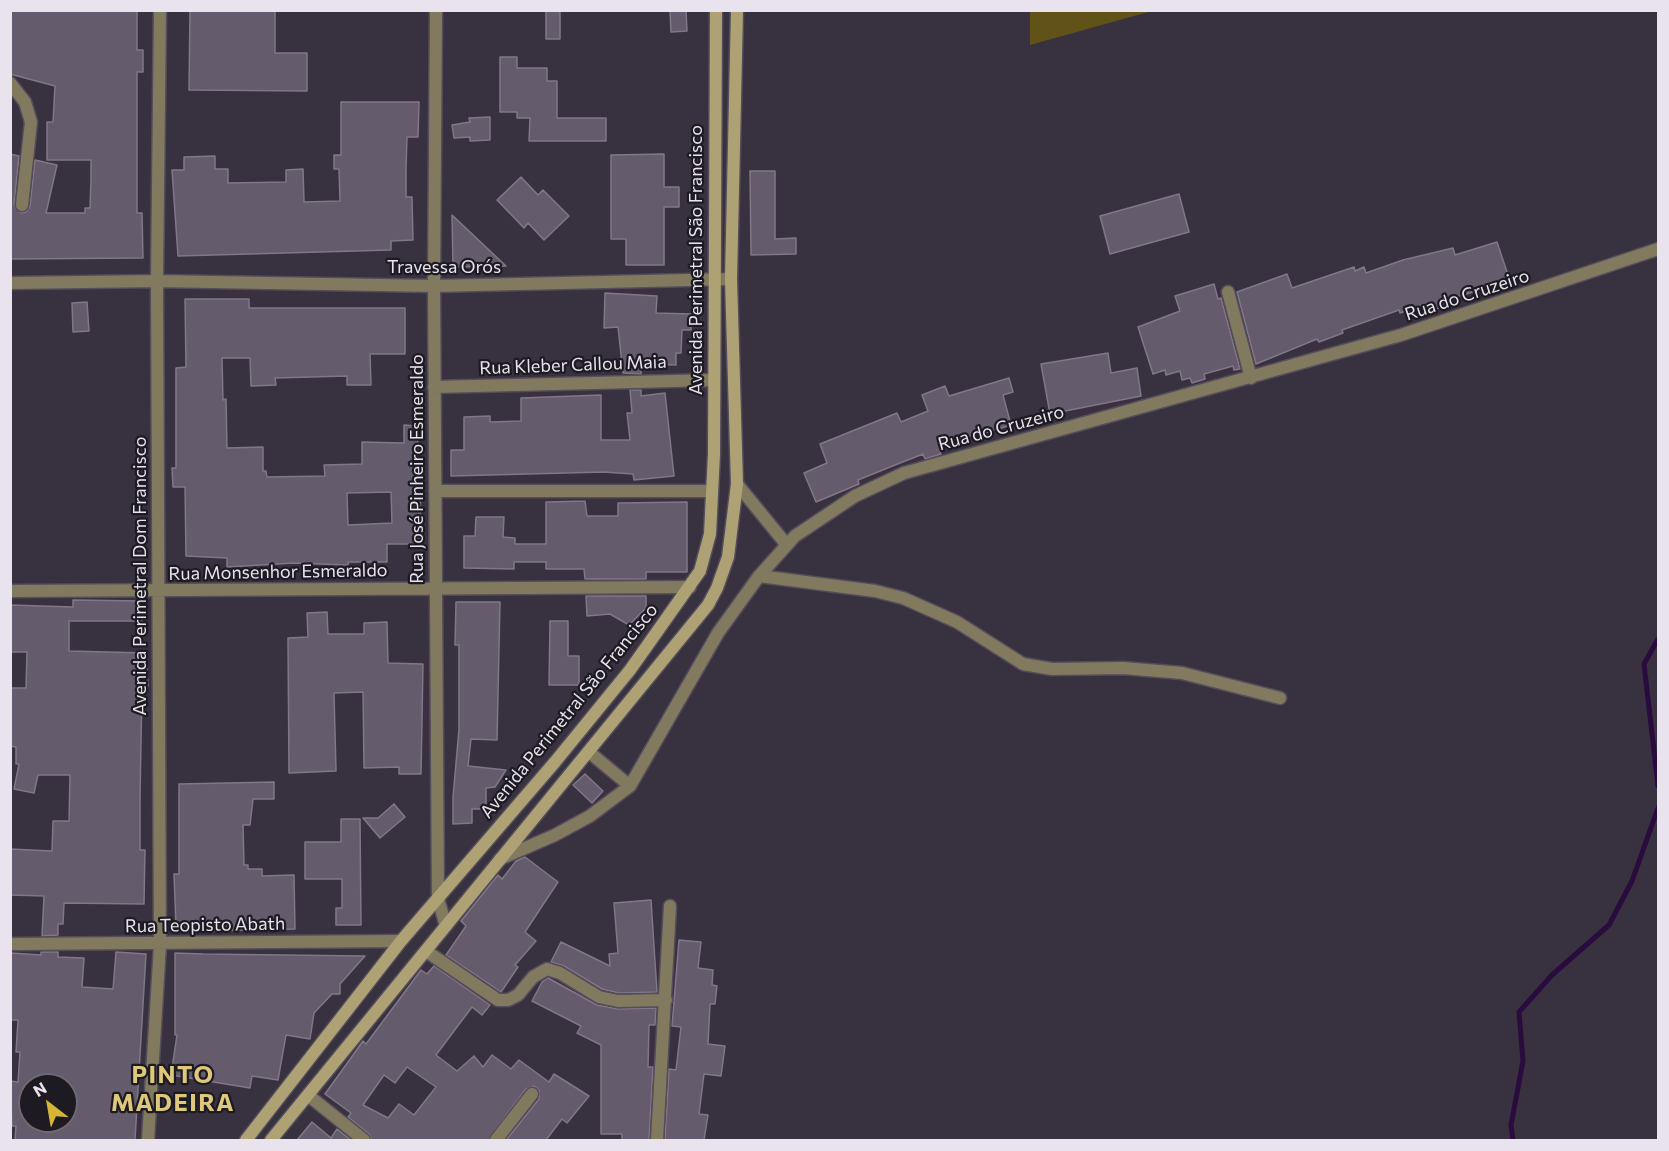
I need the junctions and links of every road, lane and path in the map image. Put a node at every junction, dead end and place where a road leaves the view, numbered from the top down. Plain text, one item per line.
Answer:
1 (160, 10) edge
2 (436, 10) edge
3 (716, 10) edge
4 (737, 10) edge
5 (12, 84) edge
6 (22, 205) dead end
7 (1659, 249) edge
8 (714, 279) junction
9 (731, 279) junction
10 (157, 281) junction
11 (10, 283) edge
12 (434, 286) junction
13 (1228, 292) dead end
14 (1251, 378) junction
15 (713, 380) junction
16 (434, 387) junction
17 (737, 484) junction
18 (435, 491) junction
19 (712, 491) junction
20 (786, 544) junction
21 (759, 576) junction
22 (690, 587) junction
23 (436, 588) junction
24 (10, 591) edge
25 (158, 592) junction
26 (1280, 698) dead end
27 (589, 752) junction
28 (630, 786) junction
29 (500, 859) junction
30 (438, 899) junction
31 (670, 906) dead end
32 (446, 926) junction
33 (401, 941) junction
34 (10, 944) edge
35 (160, 945) junction
36 (426, 951) junction
37 (666, 1000) junction
38 (532, 1094) dead end
39 (309, 1096) junction
40 (148, 1140) edge
41 (246, 1140) edge
42 (272, 1140) edge
43 (364, 1140) edge
44 (496, 1140) edge
45 (657, 1140) edge

1 - 10 street, Avenida Perimetral Dom Francisco
2 - 12 street, Rua José Pinheiro Esmeraldo
3 - 8 main road, Avenida Perimetral São Francisco
4 - 9 main road, Avenida Perimetral São Francisco
5 - 6 street
7 - 14 street, Rua do Cruzeiro
8 - 9 street, Travessa Orós
8 - 12 street, Travessa Orós
8 - 15 main road, Avenida Perimetral São Francisco
9 - 17 main road, Avenida Perimetral São Francisco
10 - 11 street, Travessa Orós
10 - 12 street, Travessa Orós
10 - 25 street, Avenida Perimetral Dom Francisco
12 - 16 street, Rua José Pinheiro Esmeraldo
13 - 14 street
14 - 20 street, Rua do Cruzeiro
15 - 16 street, Rua Kleber Callou Maia
15 - 19 main road, Avenida Perimetral São Francisco
16 - 18 street, Rua José Pinheiro Esmeraldo
17 - 20 street
17 - 27 main road, Avenida Perimetral São Francisco
18 - 19 street
18 - 23 street, Rua José Pinheiro Esmeraldo
19 - 22 main road, Avenida Perimetral São Francisco
20 - 21 street, Rua do Cruzeiro
21 - 26 street
21 - 28 street, Rua do Cruzeiro
22 - 23 street, Rua Monsenhor Esmeraldo
22 - 30 main road, Avenida Perimetral São Francisco
23 - 25 street, Rua Monsenhor Esmeraldo
23 - 30 street, Rua José Pinheiro Esmeraldo
24 - 25 street, Rua Monsenhor Esmeraldo
25 - 35 street, Avenida Perimetral Dom Francisco
27 - 28 street
27 - 29 main road, Avenida Perimetral São Francisco
28 - 29 street, Rua do Cruzeiro
29 - 32 main road, Avenida Perimetral São Francisco
30 - 32 street, Rua José Pinheiro Esmeraldo
30 - 33 main road, Avenida Perimetral São Francisco
31 - 37 street
32 - 36 main road, Avenida Perimetral São Francisco
33 - 35 street, Rua Teopisto Abath
33 - 41 main road, Avenida Perimetral São Francisco
34 - 35 street, Rua Teopisto Abath
35 - 40 street, Avenida Perimetral Dom Francisco
36 - 37 street
36 - 39 main road, Avenida Perimetral São Francisco
37 - 45 street
38 - 44 street
39 - 42 main road, Avenida Perimetral São Francisco
39 - 43 street

